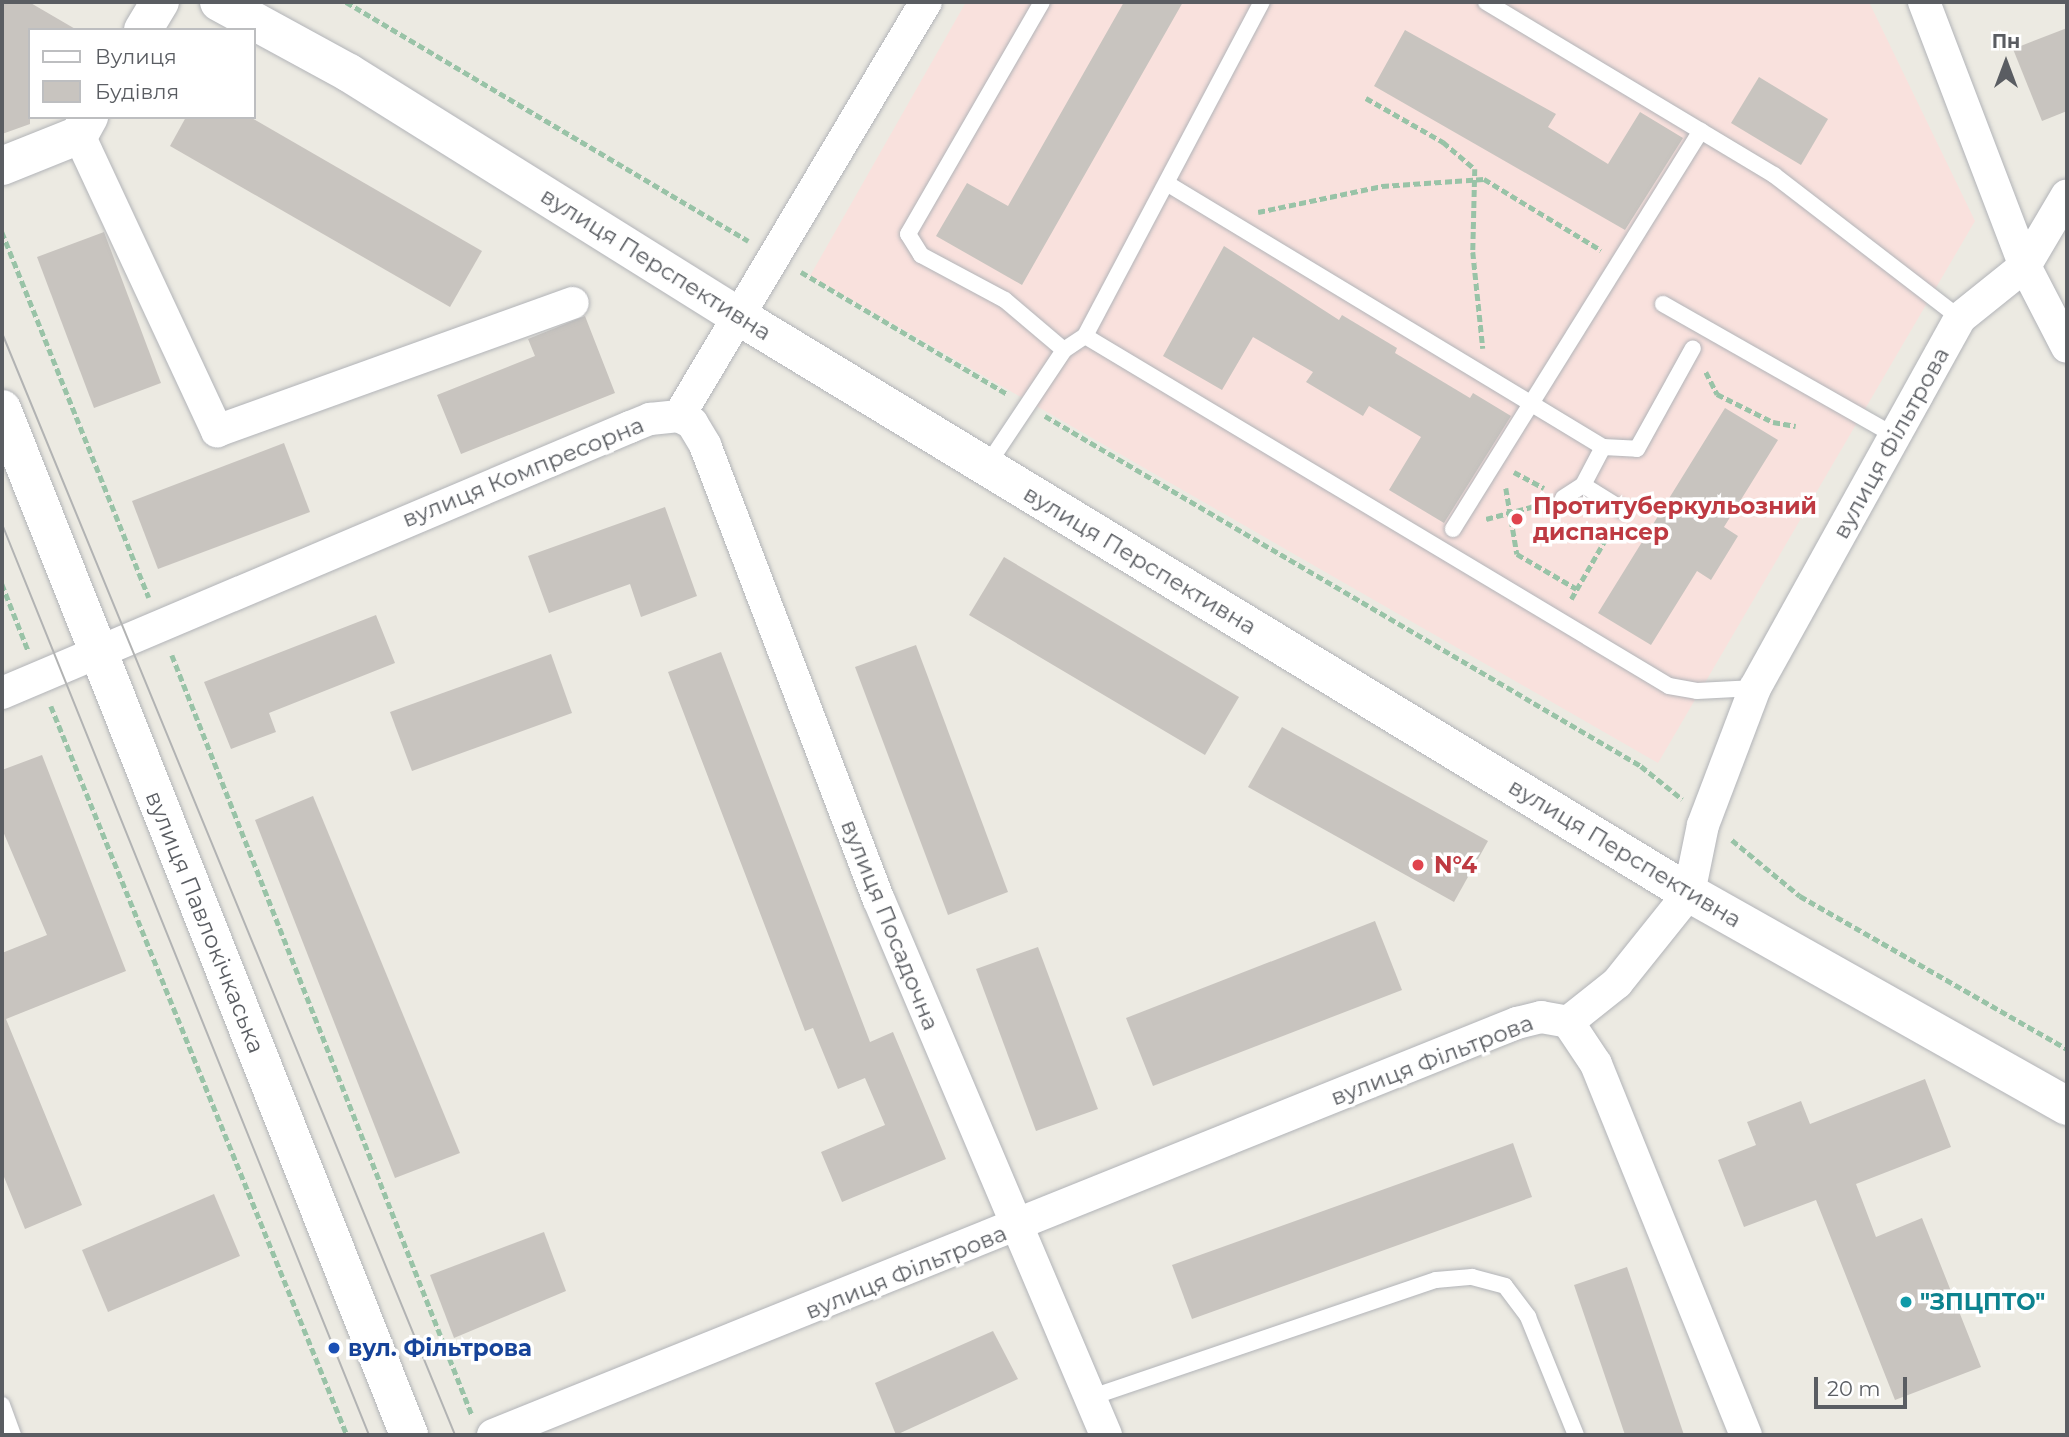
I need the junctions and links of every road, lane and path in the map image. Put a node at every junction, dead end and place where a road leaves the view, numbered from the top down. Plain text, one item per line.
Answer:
1 (160, 2) edge
2 (219, 2) edge
3 (345, 2) edge
4 (926, 2) edge
5 (1042, 2) edge
6 (1262, 2) edge
7 (1486, 2) edge
8 (1923, 2) edge
9 (144, 28) edge
10 (1366, 98) dead end
11 (84, 126) edge
12 (1701, 131) junction
13 (2, 166) edge
14 (1476, 179) junction
15 (1168, 184) junction
16 (2067, 195) edge
17 (1238, 226) junction
18 (2, 232) edge
19 (775, 257) junction
20 (2025, 266) junction
21 (573, 303) dead end
22 (1663, 304) dead end
23 (740, 317) junction
24 (1960, 318) junction
25 (1086, 336) junction
26 (2067, 347) edge
27 (1693, 348) dead end
28 (1064, 350) junction
29 (1487, 376) junction
30 (1531, 403) junction
31 (1027, 405) junction
32 (2, 409) edge
33 (679, 416) junction
34 (1895, 436) junction
35 (1604, 447) junction
36 (1499, 463) junction
37 (986, 467) junction
38 (1583, 485) junction
39 (1563, 498) junction
40 (1623, 510) joint
41 (1510, 513) junction
42 (1453, 529) joint
43 (2, 584) edge
44 (1577, 589) junction
45 (1560, 620) junction
46 (159, 624) junction
47 (98, 652) junction
48 (40, 678) junction
49 (1755, 688) junction
50 (2, 693) edge
51 (1706, 819) junction
52 (1689, 893) junction
53 (1568, 1022) junction
54 (2067, 1049) edge
55 (2067, 1106) edge
56 (1015, 1229) junction
57 (1092, 1397) junction
58 (2, 1405) edge
59 (484, 1429) edge
60 (13, 1435) edge
61 (347, 1435) edge
62 (409, 1435) edge
63 (1106, 1435) edge
64 (1576, 1435) edge
65 (1746, 1435) edge

1 - 9 street
2 - 23 street, вулиця Перспективна
3 - 19 path
4 - 19 street
5 - 28 lane
6 - 15 lane
7 - 12 lane
8 - 20 street
10 - 14 path
11 - 13 street
11 - 21 street
12 - 24 lane
12 - 30 lane
14 - 17 path
14 - 29 path
15 - 17 lane
15 - 25 lane
16 - 20 street
17 - 29 lane
18 - 46 path
19 - 23 street
19 - 31 path
20 - 24 street, вулиця Фільтрова
20 - 26 street
22 - 34 lane
23 - 33 street
23 - 37 street, вулиця Перспективна
24 - 34 street, вулиця Фільтрова
25 - 28 lane
25 - 45 lane
27 - 35 lane
28 - 31 lane
29 - 30 lane
30 - 35 lane
30 - 36 lane
31 - 37 lane
31 - 51 path
32 - 47 street, вулиця Павлокічкаська
33 - 46 street, вулиця Компресорна
33 - 56 street, вулиця Посадочна
34 - 49 street, вулиця Фільтрова
35 - 38 lane
36 - 39 path
36 - 41 path
36 - 42 lane
37 - 52 street, вулиця Перспективна
38 - 39 lane
38 - 40 lane
39 - 41 path
40 - 44 path
41 - 42 path
41 - 44 path
43 - 48 path
44 - 45 path
45 - 49 lane
46 - 47 street, вулиця Компресорна
46 - 59 path
47 - 48 street, вулиця Компресорна
47 - 62 street, вулиця Павлокічкаська
48 - 50 street, вулиця Компресорна
48 - 61 path
49 - 51 street, вулиця Фільтрова
51 - 52 street, вулиця Фільтрова
51 - 54 path
52 - 53 street, вулиця Фільтрова
52 - 55 street, вулиця Перспективна
53 - 56 street, вулиця Фільтрова
53 - 65 street
56 - 57 street, вулиця Посадочна
56 - 59 street, вулиця Фільтрова
57 - 63 street, вулиця Посадочна
57 - 64 lane
58 - 60 lane

